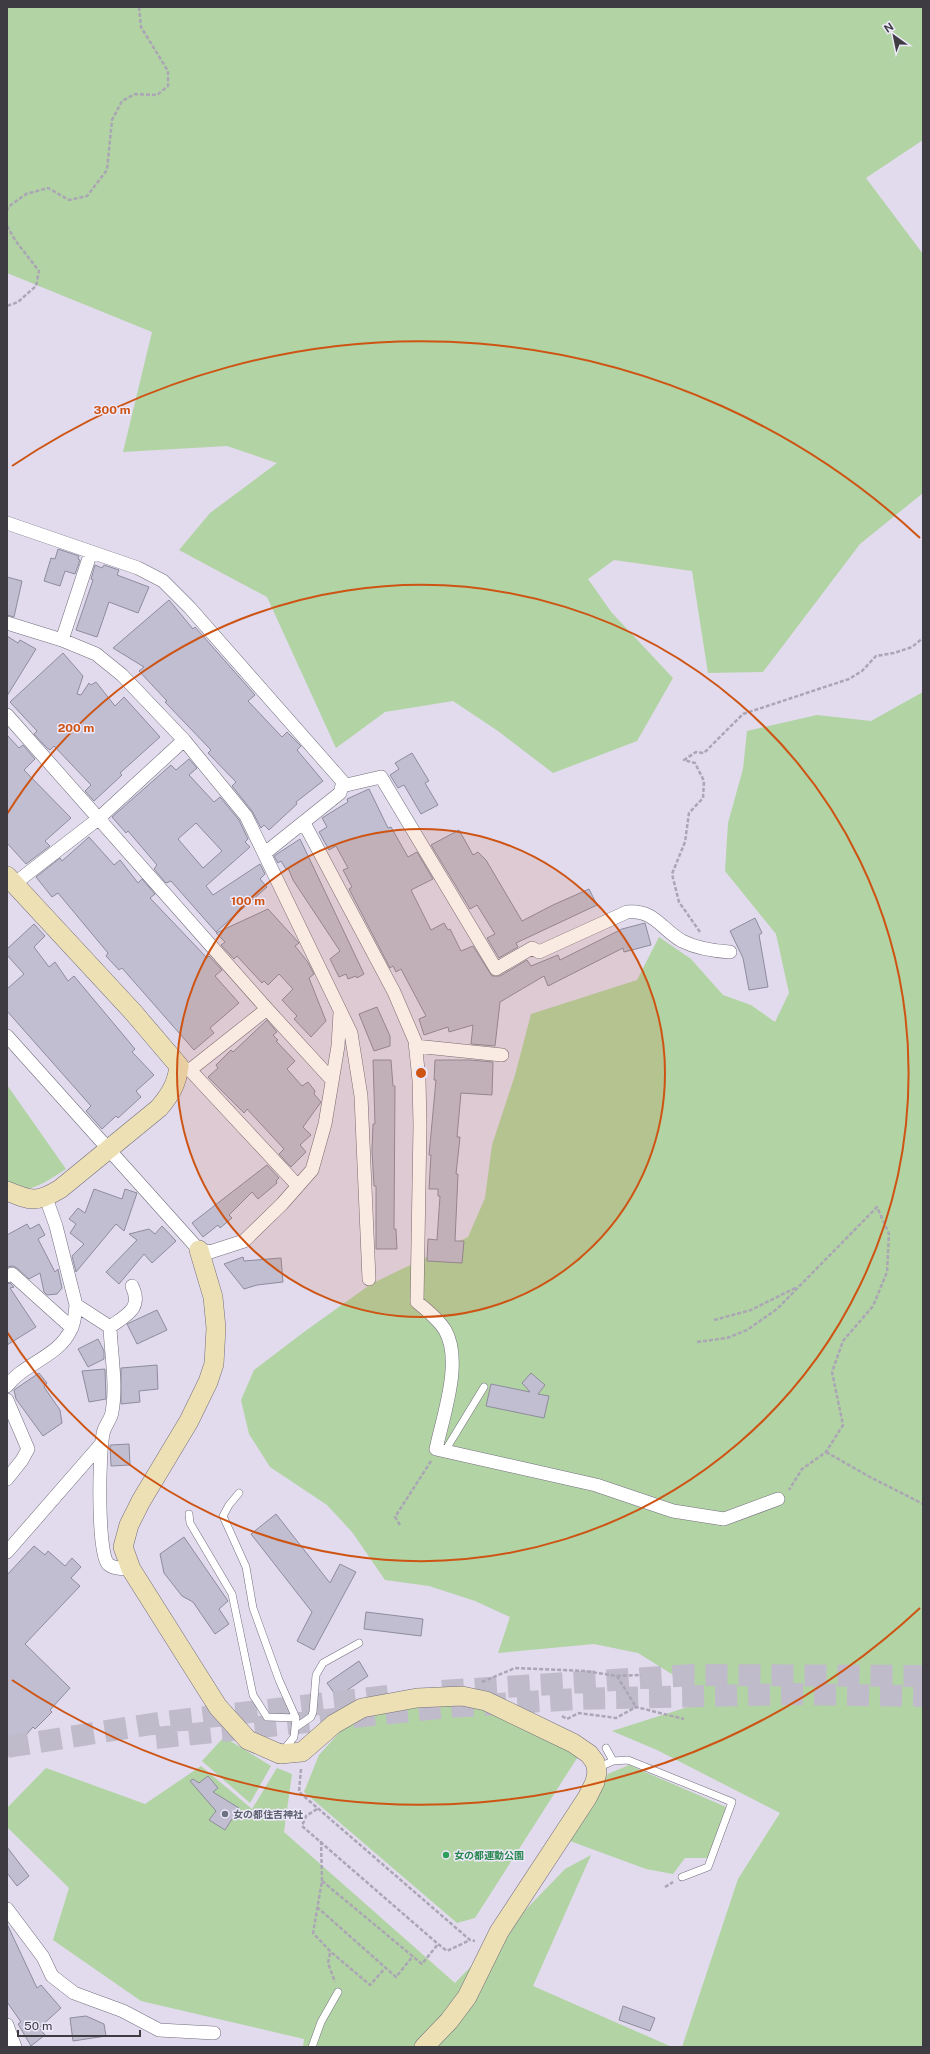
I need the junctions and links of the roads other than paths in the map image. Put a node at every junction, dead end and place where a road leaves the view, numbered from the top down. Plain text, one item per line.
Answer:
1 (7, 523) edge
2 (91, 552) junction
3 (7, 623) edge
4 (62, 640) junction
5 (7, 715) edge
6 (184, 740) junction
7 (342, 786) junction
8 (98, 819) junction
9 (304, 823) junction
10 (265, 853) junction
11 (10, 880) edge
12 (730, 952) dead end
13 (267, 1009) junction
14 (340, 1013) junction
15 (7, 1036) edge
16 (415, 1046) junction
17 (502, 1055) dead end
18 (185, 1068) junction
19 (332, 1080) junction
20 (110, 1150) junction
21 (298, 1186) junction
22 (7, 1191) edge
23 (46, 1198) junction
24 (199, 1250) junction
25 (7, 1276) edge
26 (369, 1279) dead end
27 (132, 1286) dead end
28 (76, 1305) junction
29 (110, 1327) junction
30 (72, 1328) junction
31 (7, 1386) edge
32 (484, 1387) dead end
33 (7, 1400) edge
34 (102, 1444) junction
35 (442, 1450) junction
36 (7, 1479) edge
37 (239, 1493) dead end
38 (778, 1499) road end
39 (189, 1514) dead end
40 (7, 1552) edge
41 (131, 1569) junction
42 (359, 1643) dead end
43 (296, 1718) junction
44 (295, 1728) junction
45 (606, 1748) dead end
46 (280, 1754) junction
47 (605, 1764) junction
48 (682, 1877) dead end
49 (7, 1909) edge
50 (338, 1992) road end
51 (7, 2025) edge
52 (214, 2033) dead end
53 (15, 2047) edge
54 (312, 2047) edge
55 (424, 2047) edge

1 - 2 street
2 - 4 street
2 - 7 street
3 - 4 street
4 - 6 street
5 - 8 street
6 - 8 street
6 - 10 street
7 - 9 street
7 - 12 street
8 - 11 street
8 - 13 street
9 - 10 street
9 - 16 street
10 - 14 street
11 - 18 street
13 - 18 street
13 - 19 street
14 - 19 street
14 - 26 street
15 - 20 street
16 - 17 street
16 - 35 street
18 - 20 street
18 - 21 street
19 - 21 street
20 - 23 street
20 - 24 street
21 - 24 street
22 - 23 street
23 - 28 street
24 - 41 street
25 - 30 street
27 - 29 street
28 - 29 street
28 - 30 street
29 - 34 street
30 - 31 street
32 - 35 lane
33 - 36 street
34 - 40 street
34 - 41 street
35 - 38 street
37 - 43 lane
39 - 43 lane
41 - 46 street
42 - 44 lane
43 - 44 lane
44 - 46 lane
45 - 47 lane
46 - 47 street
47 - 48 lane
47 - 55 street
49 - 52 street
50 - 54 lane
51 - 53 street

